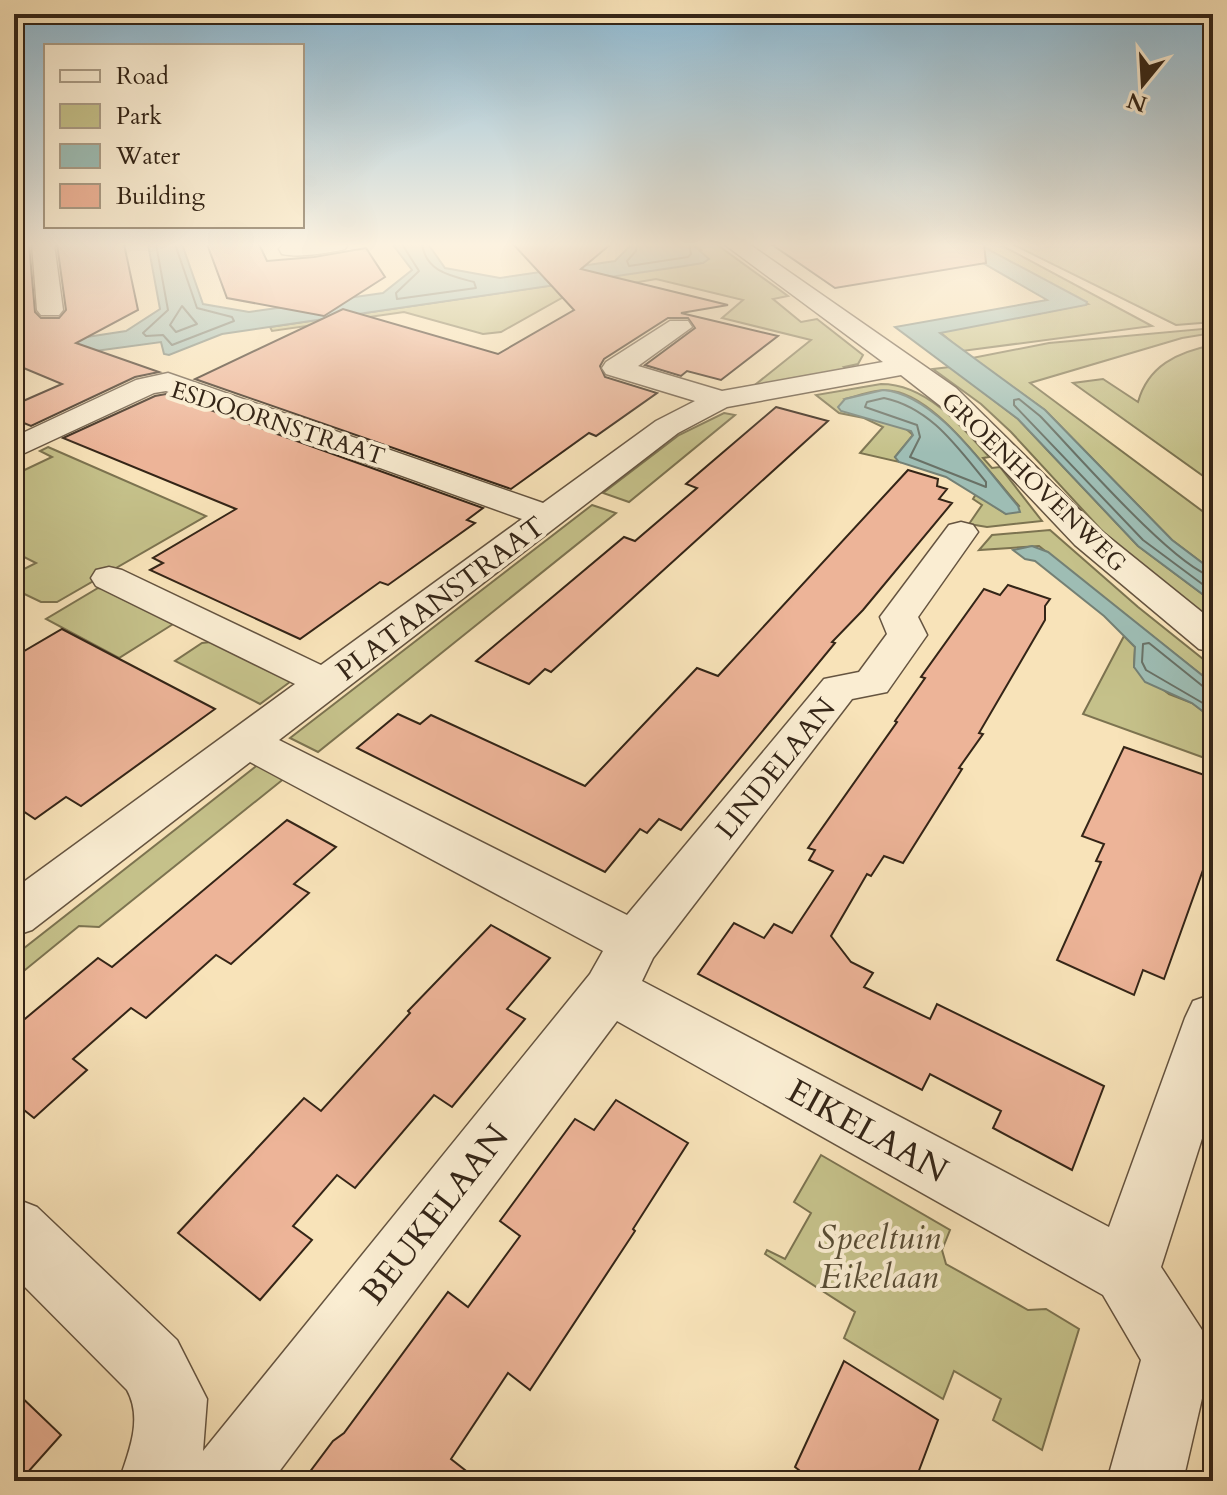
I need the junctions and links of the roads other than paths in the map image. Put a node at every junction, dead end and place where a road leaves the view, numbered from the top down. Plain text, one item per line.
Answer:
1 (832, 314) edge
2 (679, 327) dead end
3 (905, 366) junction
4 (719, 400) junction
5 (14, 449) edge
6 (547, 516) junction
7 (961, 532) dead end
8 (109, 578) dead end
9 (1213, 640) edge
10 (328, 684) junction
11 (249, 743) junction
12 (14, 916) edge
13 (622, 967) junction
14 (1213, 1018) edge
15 (14, 1230) edge
16 (1126, 1272) junction
17 (163, 1460) edge
18 (226, 1481) edge
19 (1145, 1481) edge

1 - 3 street, GROENHOVENWEG
2 - 4 street
3 - 4 street, PLATAANSTRAAT
3 - 9 street, GROENHOVENWEG
4 - 6 street, PLATAANSTRAAT
5 - 6 street, ESDOORNSTRAAT
6 - 10 street, PLATAANSTRAAT
7 - 13 street, LINDELAAN
8 - 10 street
10 - 11 street, PLATAANSTRAAT
11 - 12 street, PLATAANSTRAAT
11 - 13 street, EIKELAAN
13 - 16 street, EIKELAAN
13 - 18 street, BEUKELAAN
14 - 16 street
15 - 17 street
16 - 19 street

